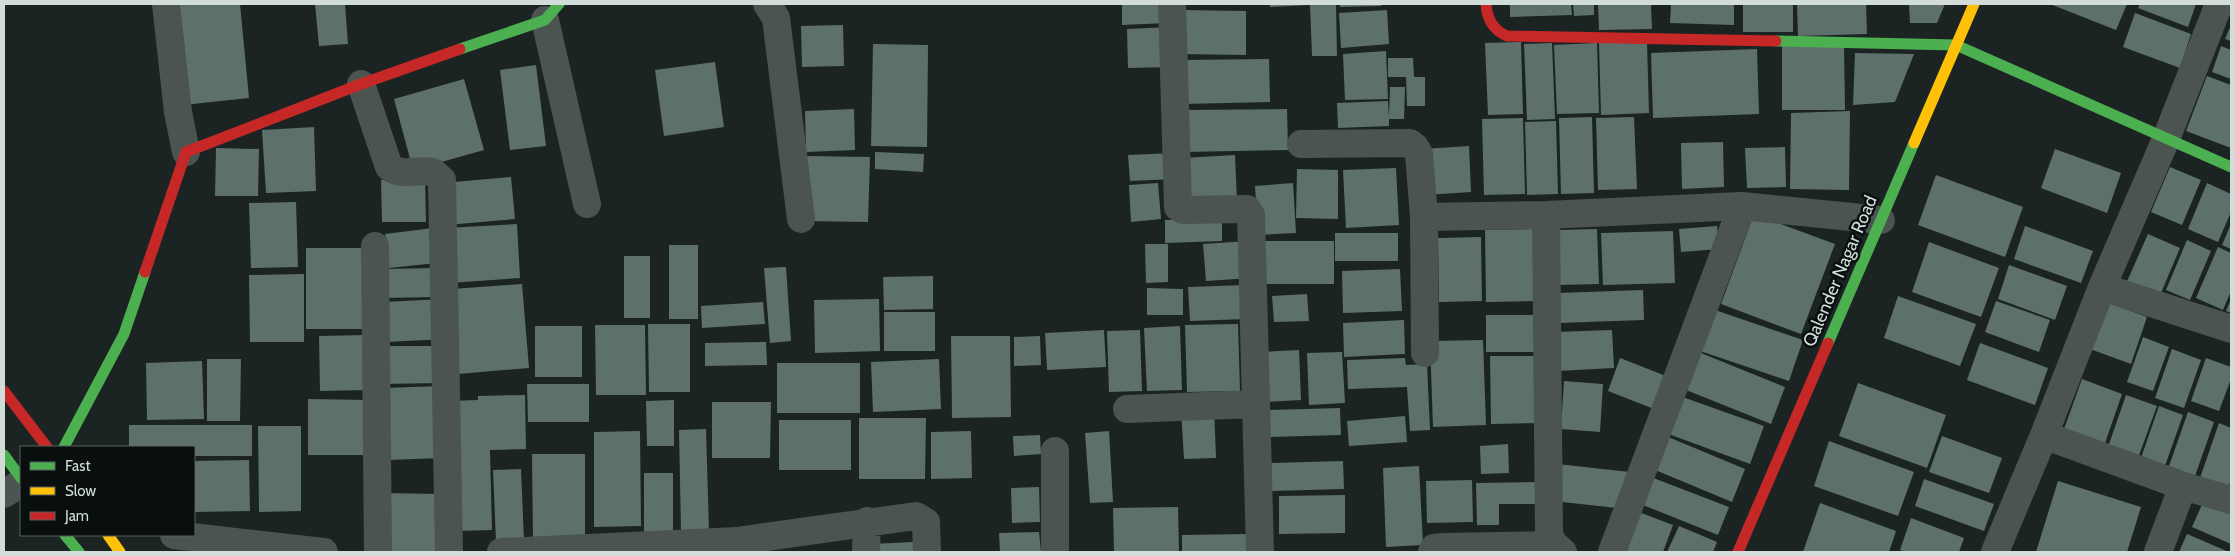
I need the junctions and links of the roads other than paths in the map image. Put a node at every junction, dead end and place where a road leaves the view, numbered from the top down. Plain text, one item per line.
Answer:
1 (166, 4) edge
2 (767, 4) edge
3 (1172, 4) edge
4 (1486, 4) edge
5 (1974, 4) edge
6 (2219, 4) edge
7 (552, 12) edge
8 (1956, 45) junction
9 (361, 84) junction
10 (2166, 139) junction
11 (1301, 144) dead end
12 (186, 152) junction
13 (2231, 167) edge
14 (587, 204) dead end
15 (1742, 206) junction
16 (1546, 216) junction
17 (1424, 217) junction
18 (801, 219) dead end
19 (1881, 220) junction
20 (375, 246) dead end
21 (2102, 287) junction
22 (2231, 329) edge
23 (1425, 352) dead end
24 (4, 391) edge
25 (1256, 404) junction
26 (1127, 409) dead end
27 (2044, 435) junction
28 (46, 446) edge
29 (65, 446) edge
30 (1055, 451) dead end
31 (4, 456) edge
32 (20, 477) edge
33 (20, 484) edge
34 (2183, 486) junction
35 (4, 494) edge
36 (2231, 500) edge
37 (867, 521) junction
38 (66, 536) edge
39 (109, 536) edge
40 (183, 536) edge
41 (1559, 548) edge
42 (79, 552) edge
43 (120, 552) edge
44 (324, 552) edge
45 (378, 552) edge
46 (449, 552) edge
47 (500, 552) edge
48 (866, 552) edge
49 (926, 552) edge
50 (1054, 552) edge
51 (1260, 552) edge
52 (1432, 552) edge
53 (1612, 552) edge
54 (1738, 552) edge
55 (1995, 552) edge
56 (2158, 552) edge

1 - 12 street
2 - 18 street
3 - 25 street
4 - 8 main road
5 - 8 main road, Qalender Nagar Road
6 - 10 street
7 - 9 main road
7 - 14 street
8 - 10 main road
8 - 19 main road, Qalender Nagar Road
9 - 12 main road
9 - 46 street
10 - 13 main road
10 - 21 street
11 - 17 street
12 - 29 main road
15 - 16 street
15 - 19 street
15 - 53 street
16 - 17 street
16 - 41 street
17 - 23 street
19 - 54 main road, Qalender Nagar Road
20 - 45 street
21 - 22 street
21 - 27 street
24 - 28 main road
25 - 26 street
25 - 51 street
27 - 34 street
27 - 55 street
30 - 50 street
31 - 32 main road
33 - 35 street
34 - 36 street
34 - 56 street
37 - 47 street
37 - 48 street
37 - 49 street
38 - 42 main road
39 - 43 main road
40 - 44 street
41 - 52 street

